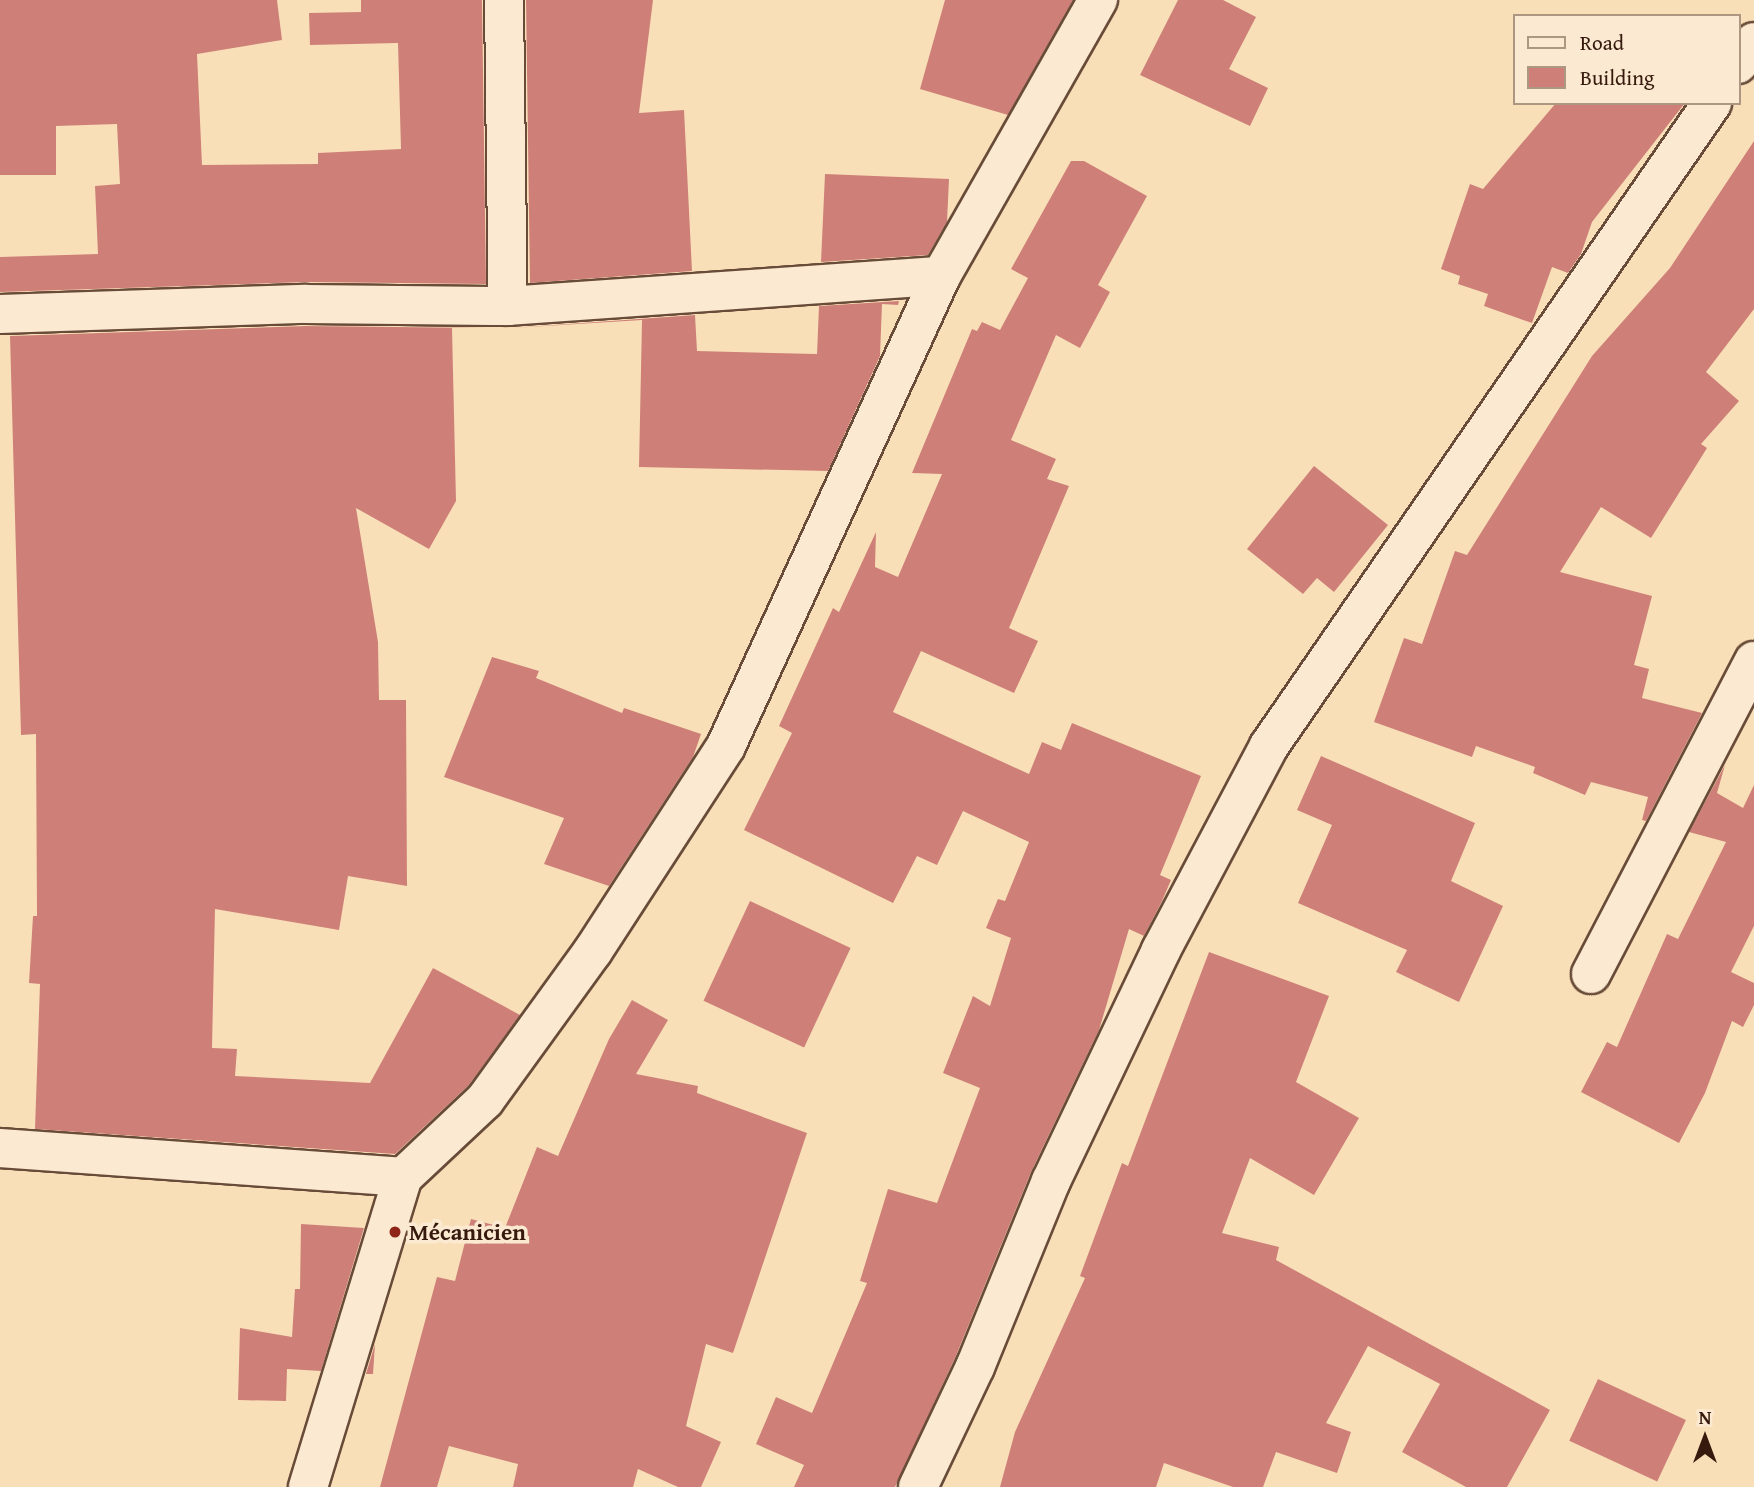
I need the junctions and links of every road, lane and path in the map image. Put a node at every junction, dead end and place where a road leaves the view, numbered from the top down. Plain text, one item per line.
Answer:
1 (504, 0) edge
2 (1098, 0) edge
3 (1754, 42) edge
4 (1740, 62) edge
5 (1711, 105) edge
6 (941, 276) junction
7 (508, 306) junction
8 (0, 314) edge
9 (1754, 661) edge
10 (1591, 974) dead end
11 (0, 1148) edge
12 (403, 1177) junction
13 (308, 1487) edge
14 (918, 1487) edge

1 - 7 street
2 - 6 street
3 - 4 street
5 - 14 street
6 - 7 street
6 - 12 street
7 - 8 street
9 - 10 street
11 - 12 street
12 - 13 street

